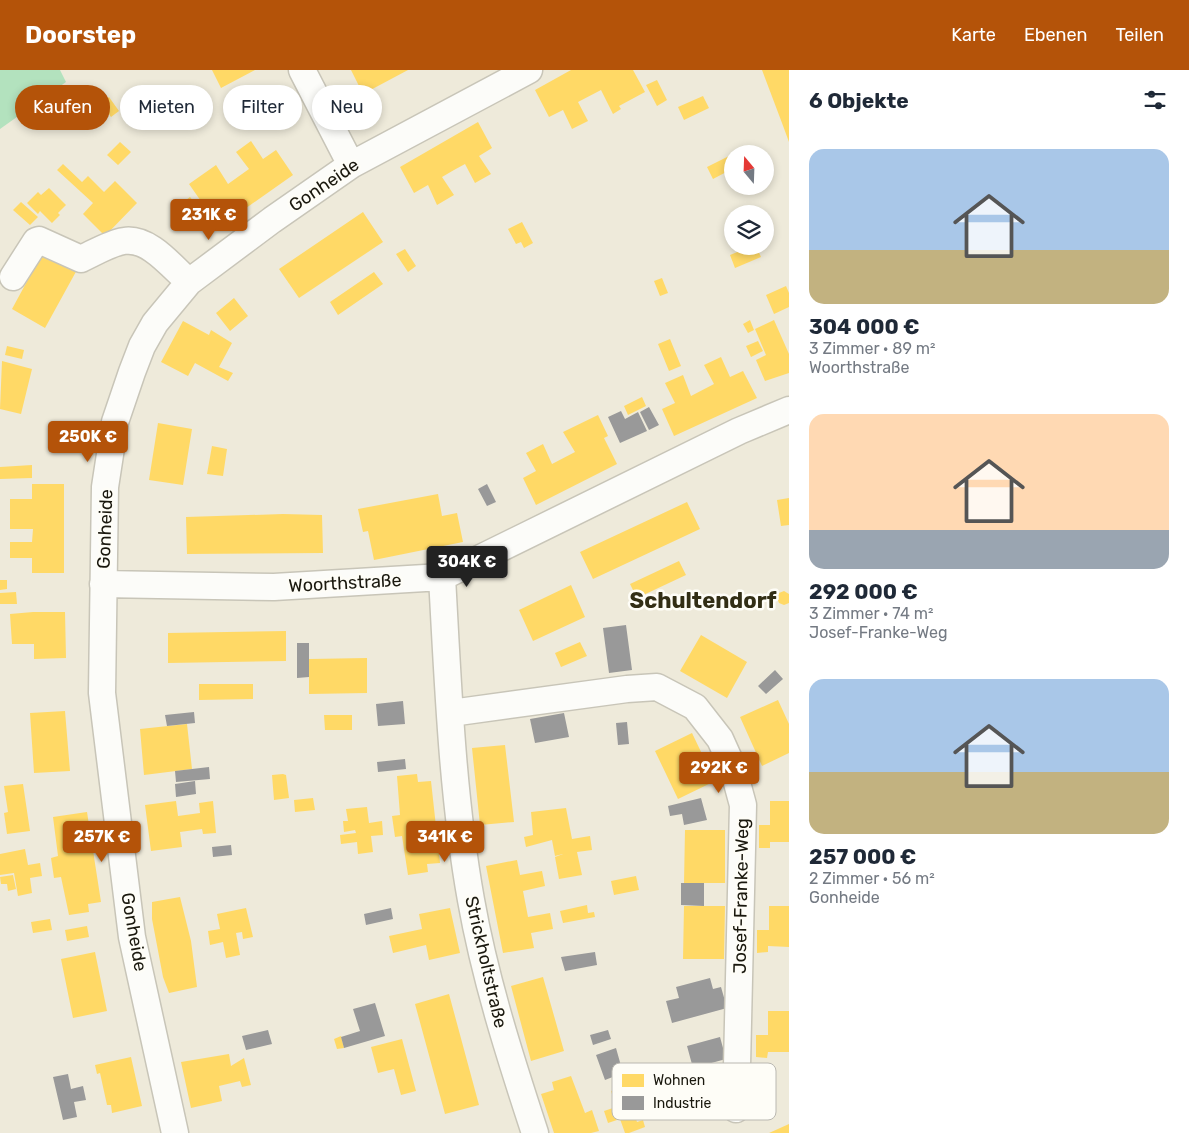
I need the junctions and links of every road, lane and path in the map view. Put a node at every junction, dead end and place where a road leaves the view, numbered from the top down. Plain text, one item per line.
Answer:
1 (302, 70) edge
2 (529, 70) edge
3 (351, 166) junction
4 (13, 277) dead end
5 (189, 282) junction
6 (789, 410) edge
7 (103, 574) junction
8 (442, 577) junction
9 (451, 713) junction
10 (737, 1063) edge
11 (175, 1133) edge
12 (535, 1133) edge

1 - 3 street
2 - 3 street, Gonheide
3 - 5 street, Gonheide
4 - 5 street
5 - 7 street, Gonheide
6 - 8 street, Woorthstraße
7 - 8 street, Woorthstraße
7 - 11 street, Gonheide
8 - 9 street, Strickholtstraße
9 - 10 street, Josef-Franke-Weg
9 - 12 street, Strickholtstraße

